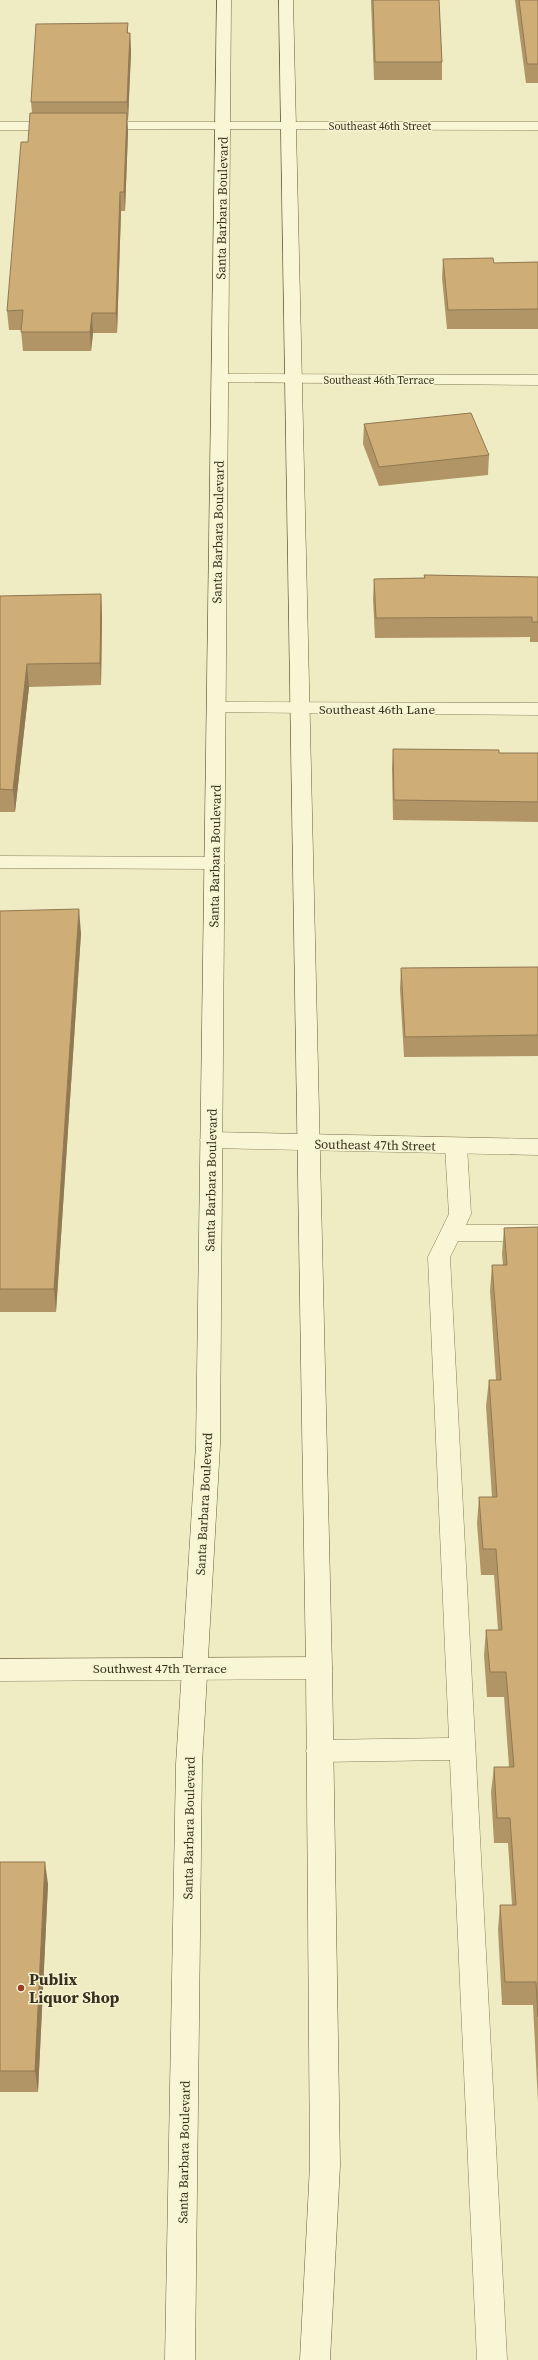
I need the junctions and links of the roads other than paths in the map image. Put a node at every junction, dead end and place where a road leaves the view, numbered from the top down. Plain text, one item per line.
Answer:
1 (224, 0) edge
2 (286, 0) edge
3 (0, 126) edge
4 (223, 126) junction
5 (288, 126) junction
6 (538, 126) edge
7 (220, 379) junction
8 (294, 380) junction
9 (538, 380) edge
10 (216, 708) junction
11 (300, 708) junction
12 (538, 709) edge
13 (0, 862) edge
14 (215, 863) junction
15 (212, 1140) junction
16 (308, 1143) junction
17 (456, 1146) junction
18 (538, 1147) edge
19 (538, 1232) edge
20 (450, 1233) junction
21 (195, 1668) junction
22 (319, 1668) junction
23 (0, 1670) edge
24 (463, 1750) junction
25 (319, 1751) junction
26 (180, 2360) edge
27 (315, 2360) edge
28 (492, 2360) edge

1 - 4 main road, Santa Barbara Boulevard
2 - 5 main road
3 - 4 main road, Southeast 46th Street
4 - 5 main road, Southeast 46th Street
4 - 7 main road, Santa Barbara Boulevard
5 - 6 main road, Southeast 46th Street
5 - 8 main road
7 - 8 main road, Southeast 46th Terrace
7 - 10 main road, Santa Barbara Boulevard
8 - 9 main road, Southeast 46th Terrace
8 - 11 main road
10 - 11 main road, Southeast 46th Lane
10 - 14 main road, Santa Barbara Boulevard
11 - 12 main road, Southeast 46th Lane
11 - 16 main road
13 - 14 main road
14 - 15 main road, Santa Barbara Boulevard
15 - 16 main road, Southeast 47th Street
15 - 21 main road, Santa Barbara Boulevard
16 - 17 main road, Southeast 47th Street
16 - 22 main road
17 - 18 main road, Southeast 47th Street
17 - 20 main road
19 - 20 main road
20 - 24 main road
21 - 22 main road, Southwest 47th Terrace
21 - 23 main road, Southwest 47th Terrace
21 - 26 main road, Santa Barbara Boulevard
22 - 25 main road
24 - 25 main road
24 - 28 main road
25 - 27 main road

